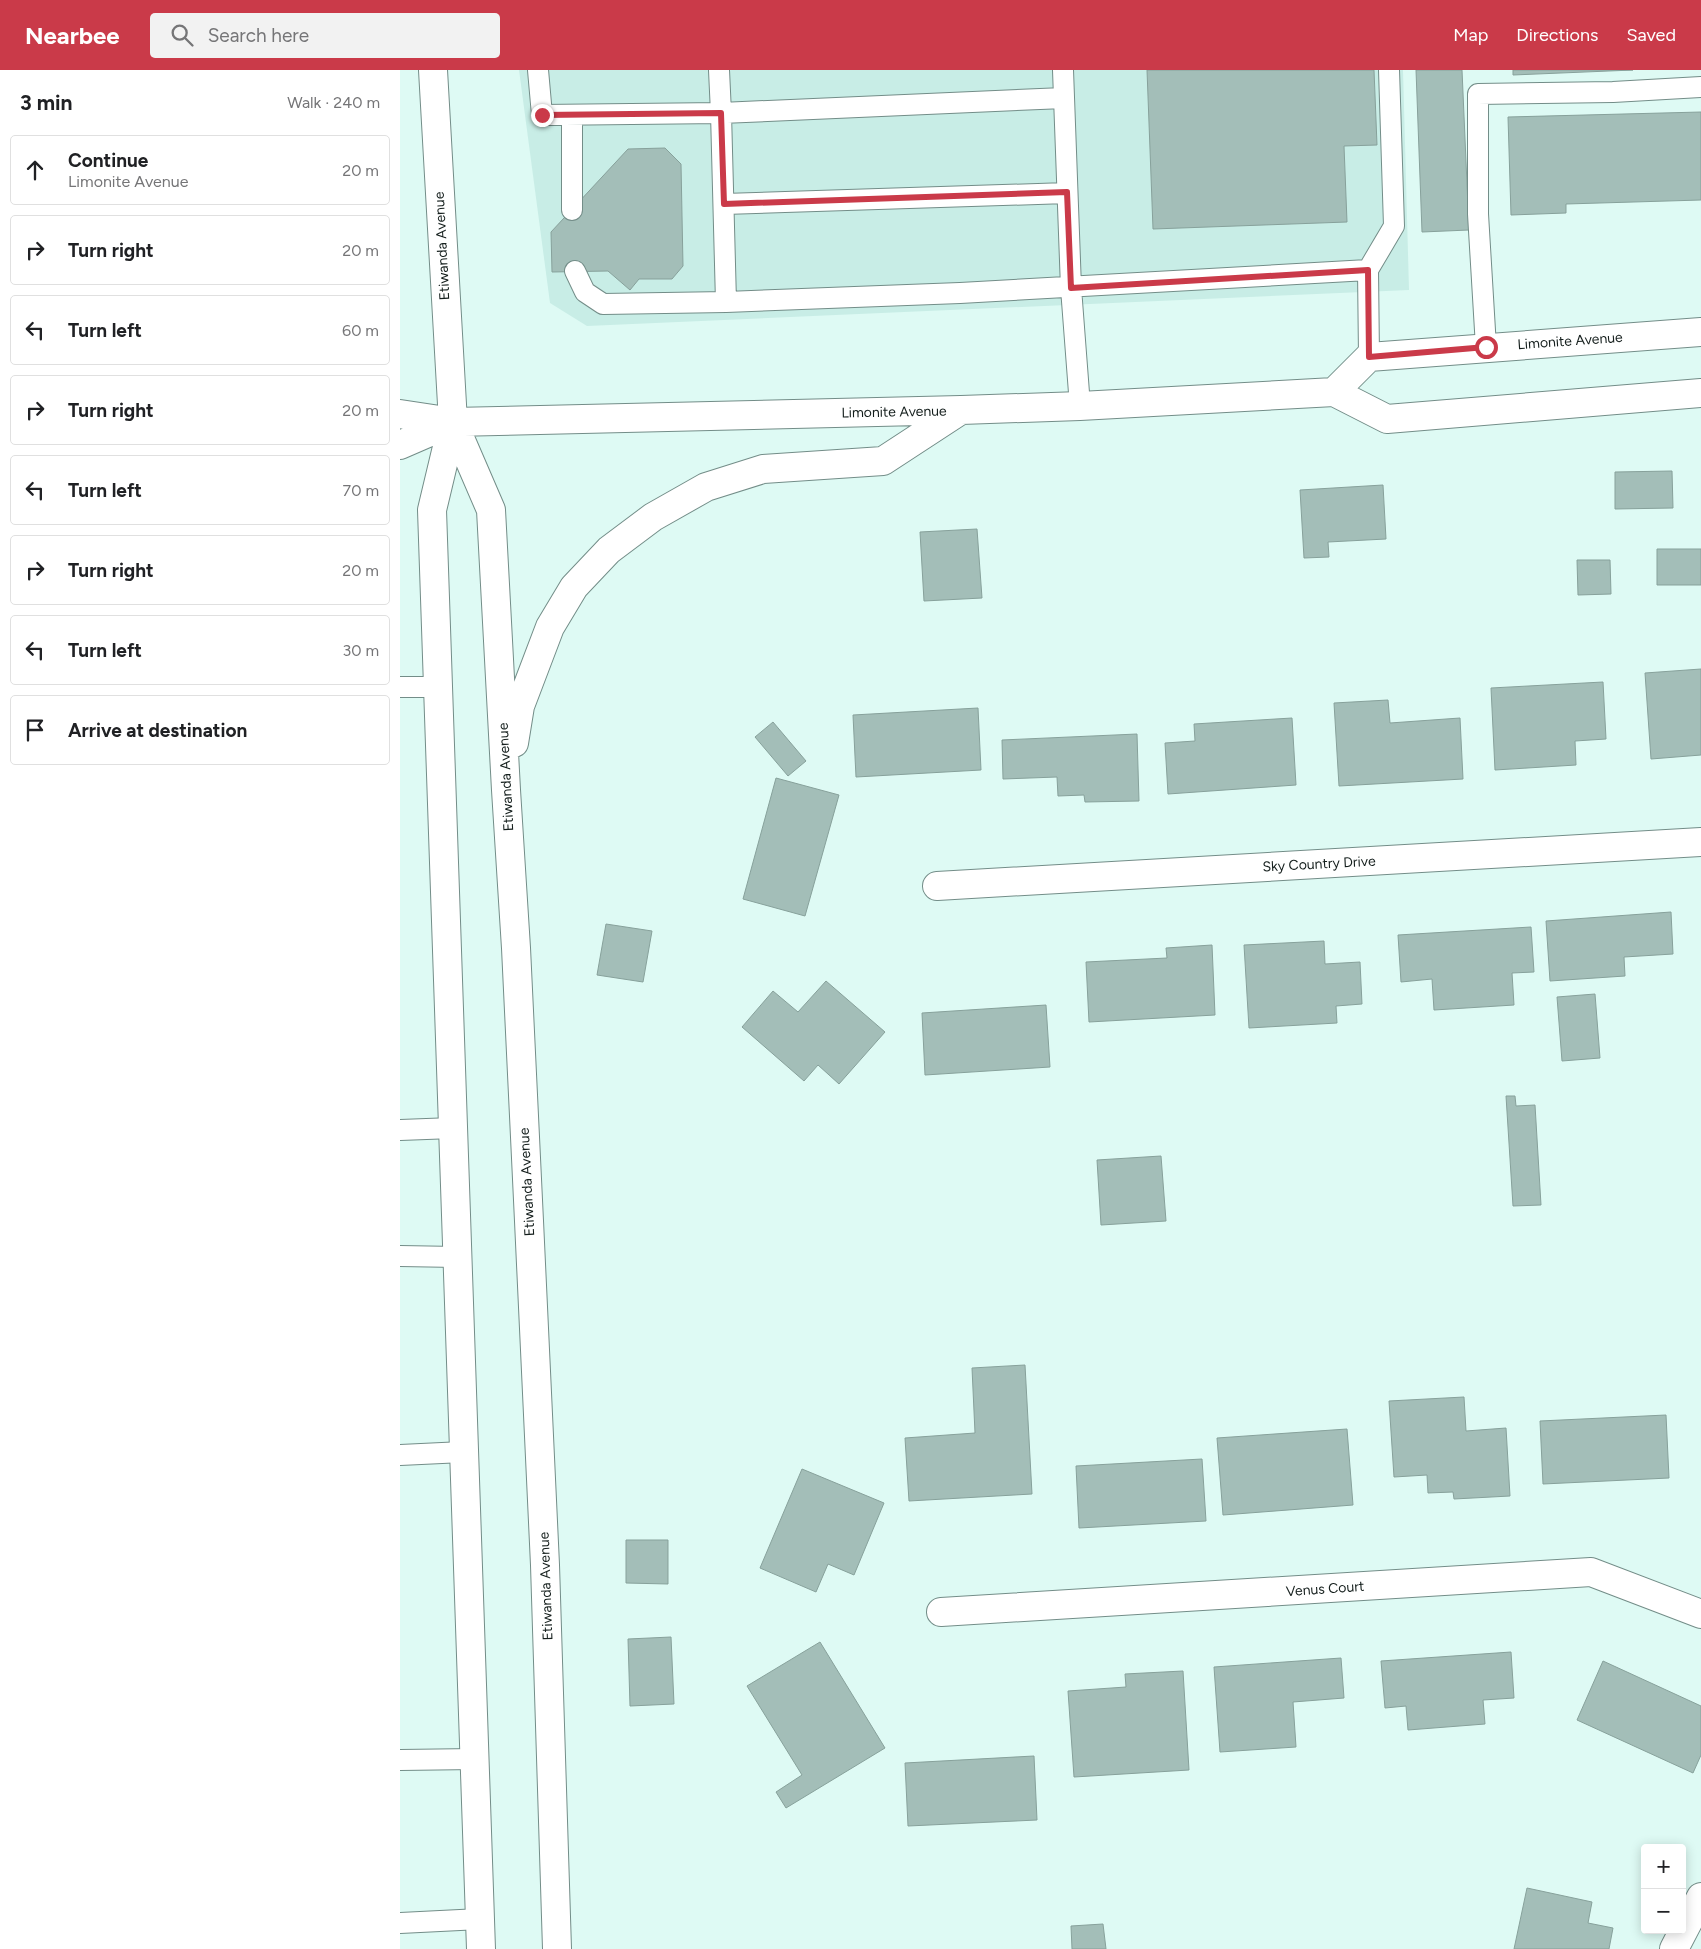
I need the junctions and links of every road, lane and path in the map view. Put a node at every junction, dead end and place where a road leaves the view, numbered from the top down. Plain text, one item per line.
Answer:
1 (433, 70) edge
2 (538, 70) edge
3 (719, 70) edge
4 (1063, 70) edge
5 (1389, 70) edge
6 (1701, 86) edge
7 (1064, 98) junction
8 (721, 113) junction
9 (572, 115) junction
10 (1067, 192) junction
11 (724, 204) junction
12 (572, 210) dead end
13 (1368, 270) junction
14 (575, 271) dead end
15 (1071, 288) junction
16 (726, 302) junction
17 (1701, 332) edge
18 (1486, 347) junction
19 (1369, 357) junction
20 (1334, 392) junction
21 (1701, 394) edge
22 (1080, 406) junction
23 (961, 410) junction
24 (400, 414) edge
25 (453, 422) junction
26 (400, 445) edge
27 (400, 687) edge
28 (438, 687) junction
29 (506, 790) junction
30 (1701, 842) edge
31 (937, 886) dead end
32 (453, 1128) junction
33 (400, 1130) edge
34 (400, 1256) edge
35 (457, 1257) junction
36 (463, 1452) junction
37 (400, 1455) edge
38 (941, 1612) dead end
39 (1701, 1614) edge
40 (475, 1759) junction
41 (400, 1760) edge
42 (1701, 1897) edge
43 (480, 1918) junction
44 (400, 1923) edge
45 (1695, 1925) edge
46 (482, 1949) edge
47 (557, 1949) edge
48 (1674, 1949) edge

1 - 25 main road, Etiwanda Avenue
2 - 9 lane
3 - 8 lane
4 - 7 lane
5 - 13 lane
6 - 18 lane
7 - 8 lane
7 - 10 lane
8 - 9 lane
8 - 11 lane
9 - 12 lane
10 - 11 lane
10 - 15 lane
11 - 16 lane
13 - 15 lane
13 - 19 lane
14 - 16 lane
15 - 16 lane
15 - 22 lane
17 - 18 main road, Limonite Avenue
18 - 19 main road, Limonite Avenue
19 - 20 main road
20 - 21 main road
20 - 22 main road, Limonite Avenue
22 - 23 main road, Limonite Avenue
23 - 25 main road, Limonite Avenue
23 - 29 main road
24 - 25 main road, Limonite Avenue
25 - 26 main road, Limonite Avenue
25 - 28 main road, Etiwanda Avenue
25 - 29 main road, Etiwanda Avenue
27 - 28 lane
28 - 32 main road, Etiwanda Avenue
29 - 47 main road, Etiwanda Avenue
30 - 31 main road, Sky Country Drive
32 - 33 lane
32 - 35 main road, Etiwanda Avenue
34 - 35 lane
35 - 36 main road, Etiwanda Avenue
36 - 37 lane
36 - 40 main road, Etiwanda Avenue
38 - 39 main road, Venus Court
40 - 41 lane
40 - 43 main road, Etiwanda Avenue
42 - 45 main road
43 - 44 lane
43 - 46 main road, Etiwanda Avenue
45 - 48 main road

